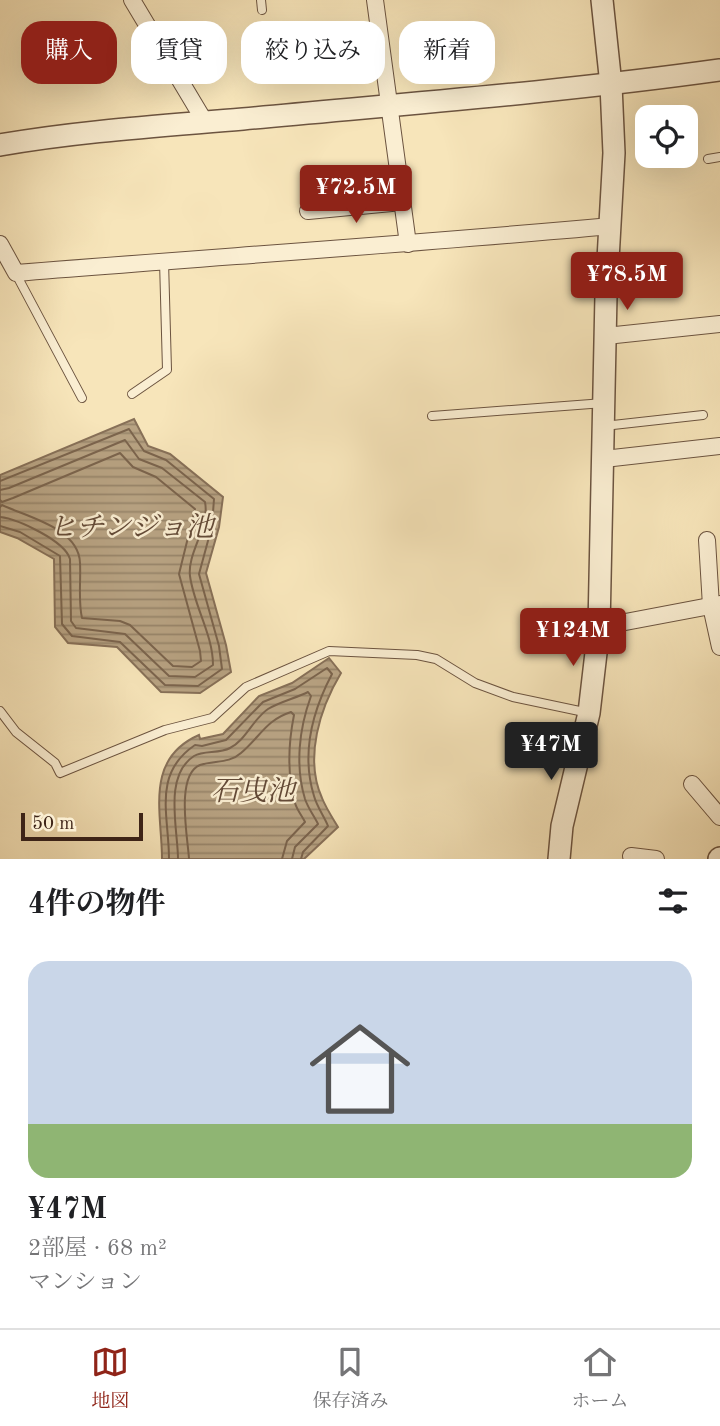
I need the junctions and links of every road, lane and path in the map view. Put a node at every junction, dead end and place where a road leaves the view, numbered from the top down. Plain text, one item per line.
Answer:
1 (132, 0) edge
2 (261, 0) edge
3 (375, 0) edge
4 (602, 0) edge
5 (262, 10) dead end
6 (720, 70) edge
7 (611, 85) junction
8 (388, 105) junction
9 (205, 122) junction
10 (0, 145) edge
11 (720, 157) edge
12 (708, 159) dead end
13 (402, 202) junction
14 (308, 211) dead end
15 (611, 226) junction
16 (0, 244) edge
17 (408, 244) junction
18 (163, 261) junction
19 (16, 273) junction
20 (720, 324) edge
21 (606, 336) junction
22 (132, 394) dead end
23 (82, 398) dead end
24 (605, 403) junction
25 (703, 415) dead end
26 (432, 416) dead end
27 (604, 426) junction
28 (720, 446) edge
29 (604, 459) junction
30 (707, 540) dead end
31 (716, 605) edge
32 (599, 627) junction
33 (720, 647) edge
34 (0, 710) edge
35 (589, 713) junction
36 (692, 784) dead end
37 (720, 817) edge
38 (631, 856) dead end
39 (559, 859) edge
40 (656, 859) edge

1 - 9 street
2 - 5 lane
3 - 8 street
4 - 7 street
6 - 7 street
7 - 8 street
7 - 15 street
8 - 9 street
8 - 13 street
9 - 10 street
11 - 12 lane
13 - 14 street
13 - 17 street
15 - 17 street
15 - 21 street
16 - 19 street
17 - 18 street
18 - 19 street
18 - 22 lane
19 - 23 lane
20 - 21 street
21 - 24 street
24 - 26 lane
24 - 27 street
25 - 27 lane
27 - 29 street
28 - 29 street
29 - 32 street
30 - 31 street
31 - 32 street
31 - 33 street
32 - 35 street
34 - 35 lane
35 - 39 street
36 - 37 street
38 - 40 street

